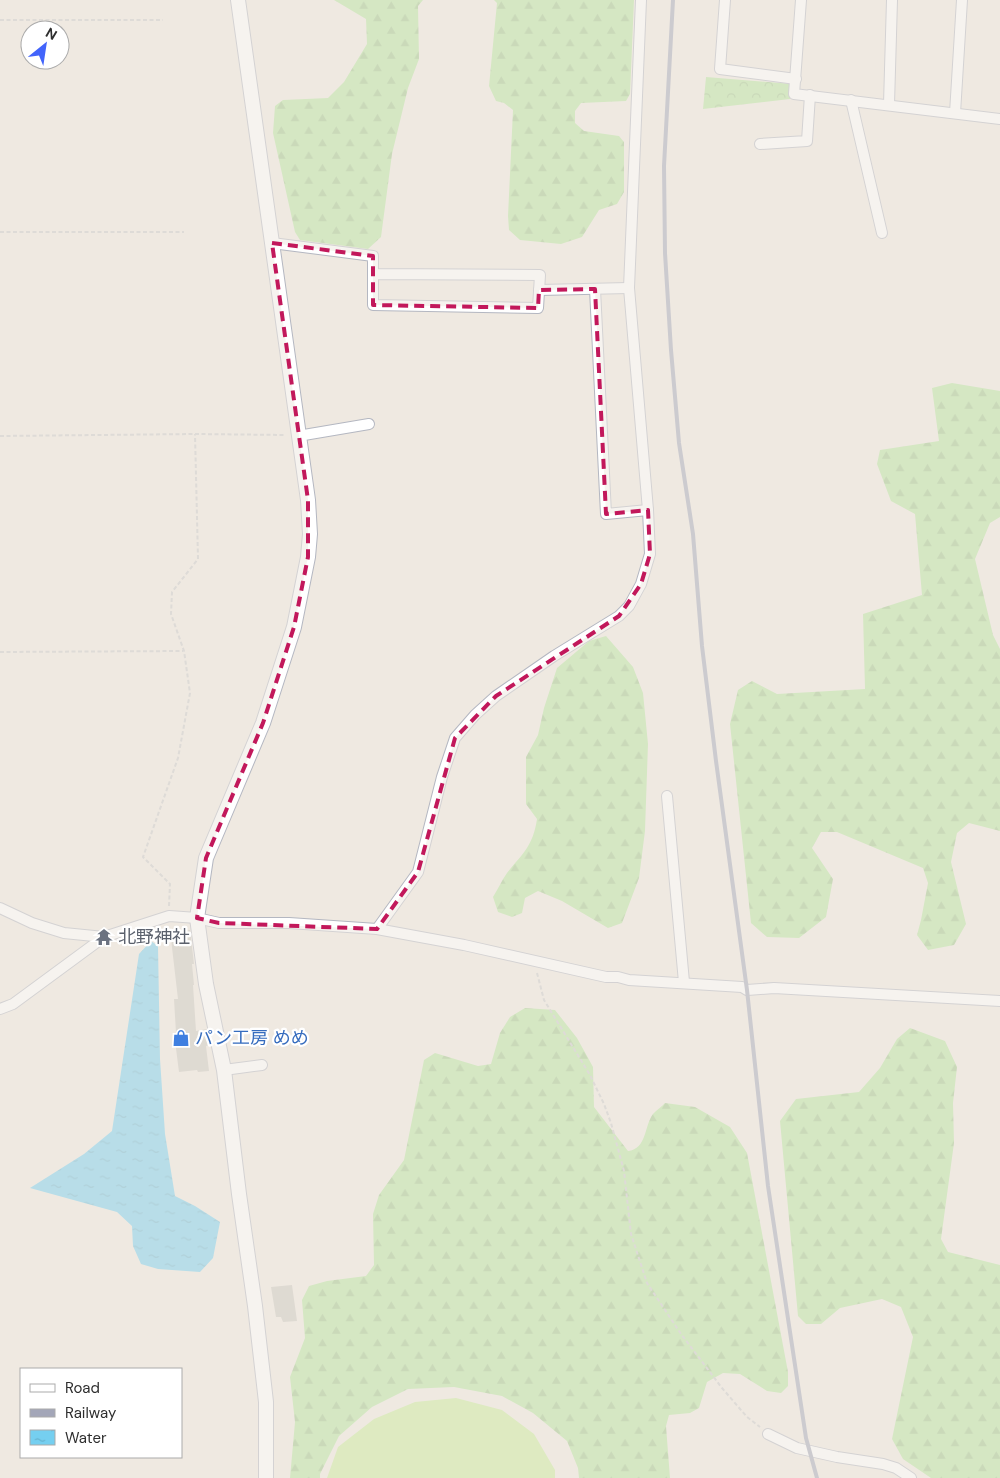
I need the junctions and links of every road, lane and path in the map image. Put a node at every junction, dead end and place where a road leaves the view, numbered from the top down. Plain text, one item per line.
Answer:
1 (238, 0) edge
2 (640, 0) edge
3 (725, 0) edge
4 (801, 0) edge
5 (892, 0) edge
6 (962, 0) edge
7 (0, 20) edge
8 (162, 20) dead end
9 (796, 79) junction
10 (810, 95) junction
11 (851, 100) junction
12 (889, 104) junction
13 (955, 113) junction
14 (1000, 119) edge
15 (760, 144) dead end
16 (0, 232) edge
17 (184, 232) dead end
18 (882, 233) dead end
19 (272, 243) junction
20 (372, 274) junction
21 (629, 288) junction
22 (595, 289) junction
23 (539, 290) junction
24 (370, 424) dead end
25 (195, 434) junction
26 (0, 436) edge
27 (298, 436) junction
28 (648, 510) junction
29 (184, 651) junction
30 (0, 652) edge
31 (667, 796) dead end
32 (0, 908) edge
33 (169, 916) junction
34 (197, 918) junction
35 (377, 929) junction
36 (104, 937) junction
37 (534, 961) junction
38 (684, 982) junction
39 (1000, 1001) edge
40 (0, 1009) edge
41 (262, 1065) dead end
42 (224, 1070) junction
43 (768, 1434) joint
44 (266, 1478) edge
45 (911, 1478) edge

1 - 19 street
2 - 21 street
3 - 9 street
4 - 9 street
5 - 12 street
6 - 13 street
7 - 8 path
9 - 10 street
10 - 11 street
10 - 15 street
11 - 12 street
11 - 18 street
12 - 13 street
13 - 14 street
16 - 17 path
19 - 20 street
19 - 27 street
20 - 23 street
20 - 23 street
21 - 22 street
21 - 28 street
22 - 23 street
22 - 28 street
24 - 27 street
25 - 26 path
25 - 27 path
25 - 29 path
27 - 34 street
28 - 35 street
29 - 30 path
29 - 33 path
31 - 38 street
32 - 36 street
33 - 34 street
33 - 36 street
34 - 35 street
34 - 42 street
35 - 37 street
36 - 40 street
37 - 38 street
37 - 43 path
38 - 39 street
41 - 42 street
42 - 44 street
43 - 45 street

